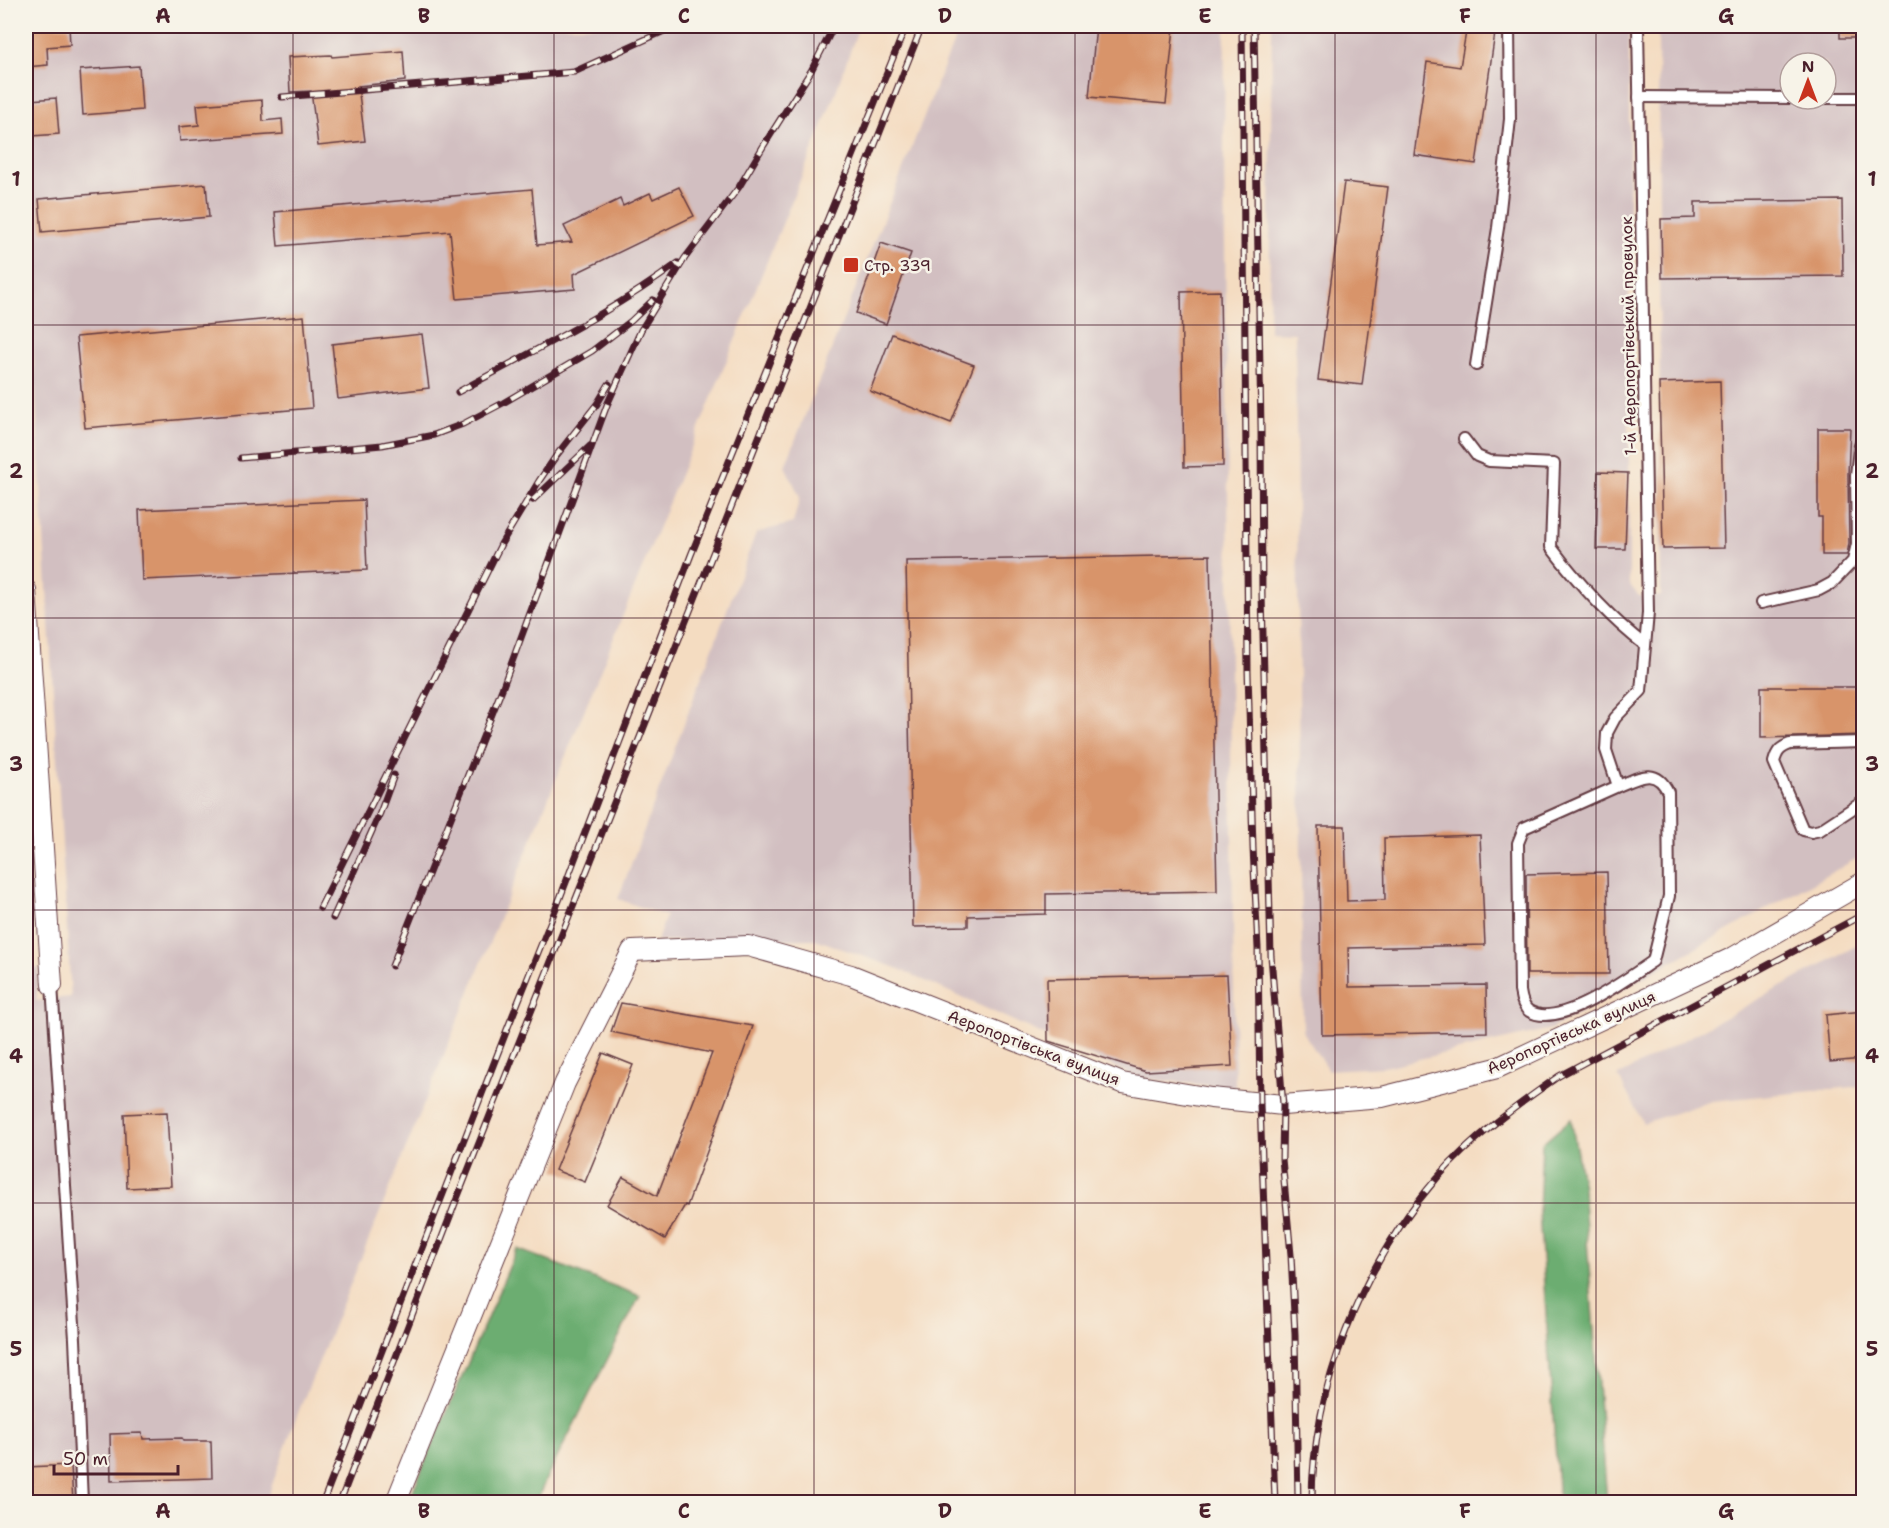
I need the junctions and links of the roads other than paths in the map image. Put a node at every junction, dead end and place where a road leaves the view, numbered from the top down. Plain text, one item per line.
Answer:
1 (1509, 26) edge
2 (1638, 26) edge
3 (1639, 97) junction
4 (1778, 98) edge
5 (1838, 98) edge
6 (1863, 98) edge
7 (1476, 365) dead end
8 (1863, 433) edge
9 (1464, 439) dead end
10 (26, 590) edge
11 (1761, 603) dead end
12 (1645, 645) junction
13 (1863, 742) edge
14 (1618, 786) junction
15 (1863, 801) edge
16 (35, 882) edge
17 (1863, 882) edge
18 (52, 985) joint
19 (82, 1503) edge
20 (396, 1503) edge

1 - 7 lane
2 - 3 lane, 1-й Аеропортівський провулок
3 - 4 lane
3 - 12 lane, 1-й Аеропортівський провулок
5 - 6 lane
8 - 11 lane
9 - 12 lane
10 - 16 street
12 - 14 lane, 1-й Аеропортівський провулок
13 - 15 lane
14 - 14 lane
16 - 18 street
17 - 20 street, Аеропортівська вулиця
18 - 19 lane

